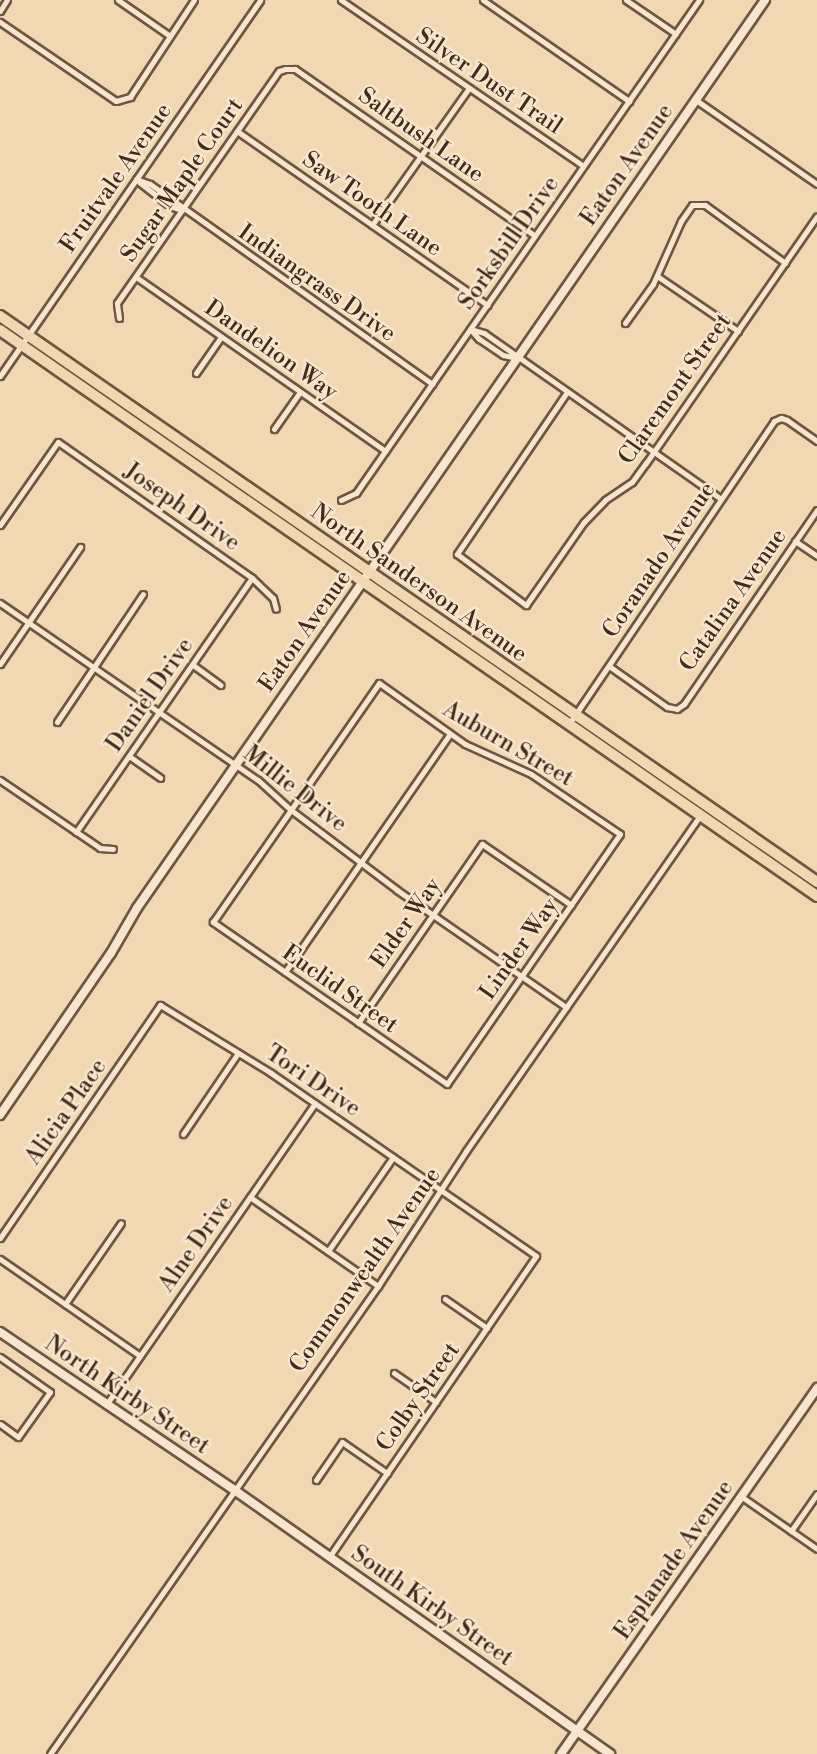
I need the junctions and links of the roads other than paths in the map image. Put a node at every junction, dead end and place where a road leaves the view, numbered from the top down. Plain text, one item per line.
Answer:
1 (7, 0) edge
2 (118, 0) edge
3 (194, 0) edge
4 (260, 0) edge
5 (341, 0) edge
6 (483, 0) edge
7 (626, 0) edge
8 (699, 0) edge
9 (765, 0) edge
10 (0, 11) edge
11 (0, 22) edge
12 (676, 34) junction
13 (170, 36) junction
14 (285, 69) joint
15 (469, 88) junction
16 (696, 100) junction
17 (629, 101) junction
18 (237, 131) junction
19 (421, 156) junction
20 (583, 166) junction
21 (136, 179) junction
22 (817, 184) edge
23 (182, 210) junction
24 (817, 216) edge
25 (372, 225) junction
26 (535, 236) junction
27 (785, 262) junction
28 (657, 276) junction
29 (136, 277) junction
30 (487, 305) junction
31 (0, 316) edge
32 (118, 318) dead end
33 (625, 323) dead end
34 (470, 329) junction
35 (0, 330) edge
36 (738, 331) junction
37 (28, 336) junction
38 (221, 337) junction
39 (22, 345) junction
40 (517, 358) junction
41 (196, 373) dead end
42 (0, 376) edge
43 (432, 384) junction
44 (300, 392) junction
45 (566, 392) junction
46 (274, 429) dead end
47 (817, 441) edge
48 (386, 451) junction
49 (654, 453) junction
50 (721, 499) junction
51 (341, 500) dead end
52 (817, 510) edge
53 (0, 525) edge
54 (795, 541) junction
55 (80, 547) dead end
56 (817, 556) edge
57 (366, 576) junction
58 (252, 578) junction
59 (143, 594) dead end
60 (0, 603) edge
61 (276, 609) dead end
62 (28, 622) junction
63 (0, 664) edge
64 (193, 665) junction
65 (94, 666) junction
66 (608, 666) junction
67 (221, 685) dead end
68 (161, 710) junction
69 (572, 719) junction
70 (57, 722) dead end
71 (450, 734) junction
72 (129, 756) junction
73 (236, 764) junction
74 (160, 778) dead end
75 (0, 780) edge
76 (291, 810) junction
77 (703, 810) junction
78 (76, 832) junction
79 (620, 835) joint
80 (113, 849) dead end
81 (361, 862) junction
82 (817, 882) edge
83 (817, 896) edge
84 (571, 905) junction
85 (433, 915) junction
86 (285, 972) junction
87 (521, 977) junction
88 (160, 1005) joint
89 (566, 1007) junction
90 (358, 1023) junction
91 (238, 1053) junction
92 (447, 1084) joint
93 (315, 1103) junction
94 (0, 1115) edge
95 (183, 1134) dead end
96 (393, 1157) junction
97 (443, 1191) junction
98 (250, 1197) junction
99 (121, 1223) dead end
100 (0, 1238) edge
101 (328, 1251) junction
102 (536, 1256) joint
103 (0, 1259) edge
104 (378, 1286) junction
105 (445, 1299) dead end
106 (65, 1304) junction
107 (487, 1328) junction
108 (0, 1332) edge
109 (140, 1356) junction
110 (0, 1357) edge
111 (394, 1373) dead end
112 (817, 1388) edge
113 (436, 1402) junction
114 (106, 1405) junction
115 (0, 1424) edge
116 (387, 1473) junction
117 (316, 1479) dead end
118 (233, 1489) junction
119 (817, 1494) edge
120 (742, 1497) junction
121 (791, 1531) junction
122 (817, 1549) edge
123 (329, 1557) junction
124 (576, 1731) junction
125 (50, 1754) edge
126 (561, 1754) edge
127 (610, 1754) edge

1 - 10 street
2 - 13 street
3 - 13 street
4 - 21 street, Fruitvale Avenue
5 - 15 street, Silver Dust Trail
6 - 17 street
7 - 12 street
8 - 12 street, Sorksbill Drive
9 - 16 street, Eaton Avenue
11 - 13 street
12 - 17 street, Sorksbill Drive
14 - 18 street, Sugar Maple Court
14 - 19 street, Saltbush Lane
15 - 19 street
15 - 20 street, Silver Dust Trail
16 - 22 street
16 - 40 street, Eaton Avenue
17 - 20 street, Sorksbill Drive
18 - 23 street, Sugar Maple Court
18 - 25 street, Saw Tooth Lane
19 - 25 street
19 - 26 street, Saltbush Lane
20 - 26 street, Sorksbill Drive
21 - 23 street, Indiangrass Drive
21 - 37 street, Fruitvale Avenue
23 - 29 street, Sugar Maple Court
23 - 43 street, Indiangrass Drive
24 - 27 street, Claremont Street
25 - 30 street, Saw Tooth Lane
26 - 30 street, Sorksbill Drive
27 - 28 street
27 - 36 street, Claremont Street
28 - 33 street
28 - 36 street
29 - 32 street, Sugar Maple Court
29 - 38 street, Dandelion Way
30 - 34 street, Sorksbill Drive
31 - 37 highway, North Sanderson Avenue
34 - 40 street
34 - 43 street, Sorksbill Drive
35 - 39 highway, North Sanderson Avenue
36 - 49 street, Claremont Street
37 - 39 street, Fruitvale Avenue
37 - 57 highway, North Sanderson Avenue
38 - 41 street
38 - 44 street, Dandelion Way
39 - 42 street, Fruitvale Avenue
39 - 57 highway, North Sanderson Avenue
40 - 45 street
40 - 57 street, Eaton Avenue
43 - 48 street, Sorksbill Drive
44 - 46 street
44 - 48 street, Dandelion Way
45 - 49 street
45 - 49 street, Claremont Street
47 - 50 street, Coranado Avenue
48 - 51 street, Sorksbill Drive
49 - 50 street
50 - 66 street, Coranado Avenue
52 - 54 street, Catalina Avenue
53 - 58 street, Joseph Drive
54 - 56 street
54 - 66 street, Catalina Avenue
55 - 62 street
57 - 69 highway, North Sanderson Avenue
57 - 73 street, Eaton Avenue
58 - 61 street, Joseph Drive
58 - 64 street, Daniel Drive
59 - 65 street
60 - 62 street, Millie Drive
62 - 63 street
62 - 65 street, Millie Drive
64 - 67 street
64 - 68 street, Daniel Drive
65 - 68 street, Millie Drive
65 - 70 street
66 - 69 street, Coranado Avenue
68 - 72 street, Daniel Drive
68 - 73 street, Millie Drive
69 - 77 highway, North Sanderson Avenue
71 - 76 street, Auburn Street
71 - 79 street, Auburn Street
71 - 81 street
72 - 74 street
72 - 78 street, Daniel Drive
73 - 76 street, Millie Drive
73 - 94 street, Eaton Avenue
75 - 78 street
76 - 81 street, Millie Drive
76 - 86 street, Euclid Street
77 - 82 highway, North Sanderson Avenue
77 - 83 highway, North Sanderson Avenue
77 - 89 street, Commonwealth Avenue
78 - 80 street
79 - 84 street, Linder Way
81 - 85 street, Millie Drive
81 - 86 street
84 - 85 street, Elder Way
84 - 87 street, Linder Way
85 - 87 street, Millie Drive
85 - 90 street, Elder Way
86 - 90 street, Euclid Street
87 - 89 street, Millie Drive
87 - 92 street, Linder Way
88 - 91 street, Tori Drive
88 - 100 street, Alicia Place
89 - 97 street, Commonwealth Avenue
90 - 92 street, Euclid Street
91 - 93 street, Tori Drive
91 - 95 street
93 - 96 street, Tori Drive
93 - 98 street, Alne Drive
96 - 97 street, Tori Drive
96 - 101 street
97 - 102 street, Tori Drive
97 - 104 street, Commonwealth Avenue
98 - 101 street
98 - 109 street, Alne Drive
99 - 106 street
101 - 104 street
102 - 107 street, Colby Street
103 - 106 street
104 - 118 street, Commonwealth Avenue
105 - 107 street
106 - 109 street
107 - 113 street, Colby Street
108 - 114 street, North Kirby Street
109 - 114 street, Alne Drive
110 - 115 street
111 - 113 street
112 - 120 street, Esplanade Avenue
113 - 116 street, Colby Street
114 - 118 street, North Kirby Street
116 - 117 street
116 - 123 street, Colby Street
118 - 123 street, South Kirby Street
118 - 125 street, Commonwealth Avenue
119 - 121 street
120 - 121 street
120 - 124 street, Esplanade Avenue
121 - 122 street
123 - 124 street, South Kirby Street
124 - 126 street, Esplanade Avenue
124 - 127 street, South Kirby Street

